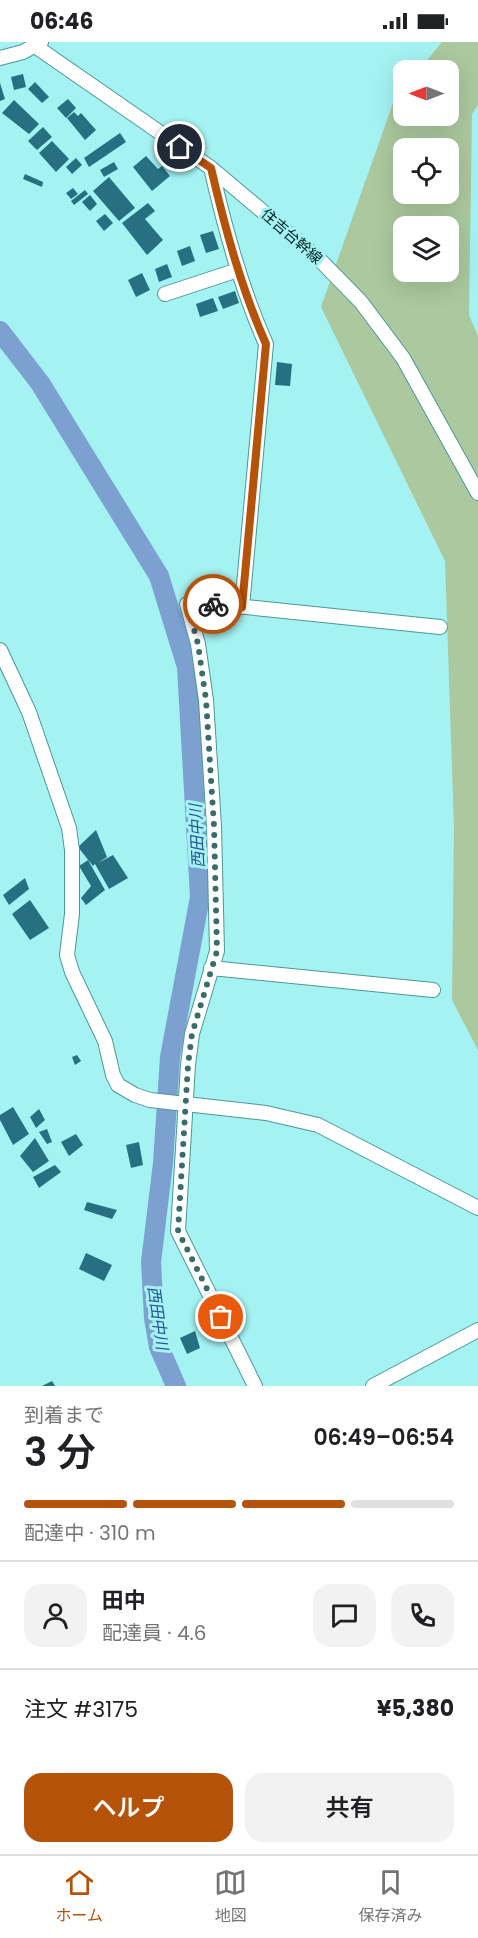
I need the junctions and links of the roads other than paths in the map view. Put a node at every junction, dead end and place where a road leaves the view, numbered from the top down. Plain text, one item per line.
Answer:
1 (38, 44) edge
2 (0, 58) edge
3 (211, 168) junction
4 (238, 270) junction
5 (165, 294) dead end
6 (478, 494) edge
7 (242, 607) junction
8 (440, 627) dead end
9 (0, 650) edge
10 (211, 969) junction
11 (433, 990) dead end
12 (182, 1103) junction
13 (478, 1208) edge
14 (478, 1330) edge
15 (255, 1386) edge
16 (373, 1386) edge

1 - 2 street
1 - 3 street, 住吉台幹線
3 - 4 street
3 - 6 street, 住吉台幹線
4 - 5 street
4 - 7 street
7 - 8 street
7 - 10 street
9 - 12 street
10 - 11 street
10 - 12 street
12 - 13 street
12 - 15 street
14 - 16 street

